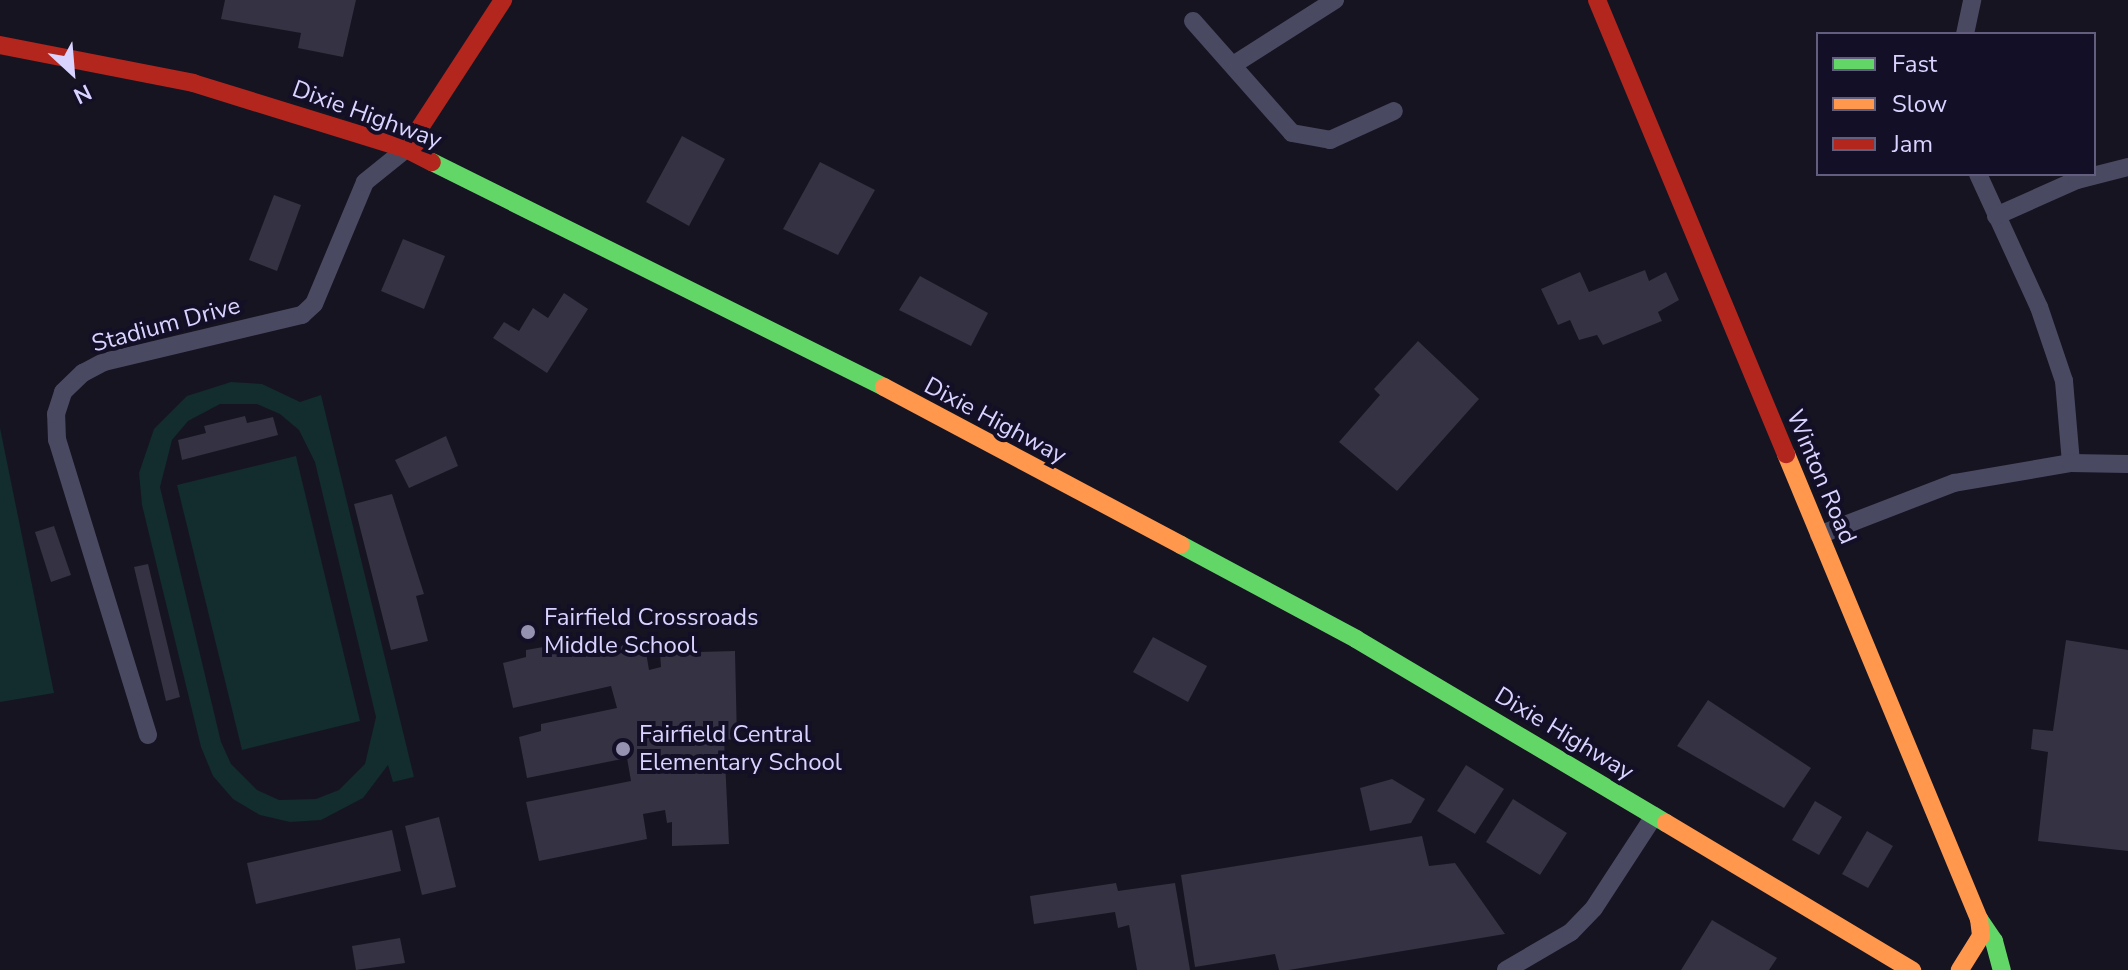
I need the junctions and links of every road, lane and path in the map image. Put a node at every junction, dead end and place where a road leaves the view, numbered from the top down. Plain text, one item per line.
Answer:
1 (503, 0) edge
2 (1335, 0) edge
3 (1597, 0) edge
4 (1972, 0) edge
5 (1193, 21) dead end
6 (1965, 32) edge
7 (0, 45) edge
8 (1233, 65) junction
9 (1394, 111) dead end
10 (406, 149) junction
11 (2128, 167) edge
12 (2096, 175) edge
13 (1979, 176) edge
14 (2093, 176) edge
15 (1996, 216) junction
16 (2071, 463) junction
17 (2128, 464) edge
18 (1819, 535) junction
19 (148, 735) dead end
20 (1654, 816) junction
21 (1979, 919) junction
22 (1506, 970) edge
23 (1912, 970) edge
24 (1960, 970) edge
25 (2002, 970) edge

1 - 10 main road
2 - 8 street
3 - 18 main road, Winton Road
4 - 6 street
5 - 8 street
7 - 10 main road, Dixie Highway
8 - 9 street
10 - 19 street, Stadium Drive
10 - 20 main road, Dixie Highway
11 - 12 street
13 - 15 street
14 - 15 street
15 - 16 street
16 - 17 street
16 - 18 street
18 - 21 main road, Winton Road
20 - 22 street
20 - 23 main road, Dixie Highway
21 - 24 main road
21 - 25 main road, Winton Road

